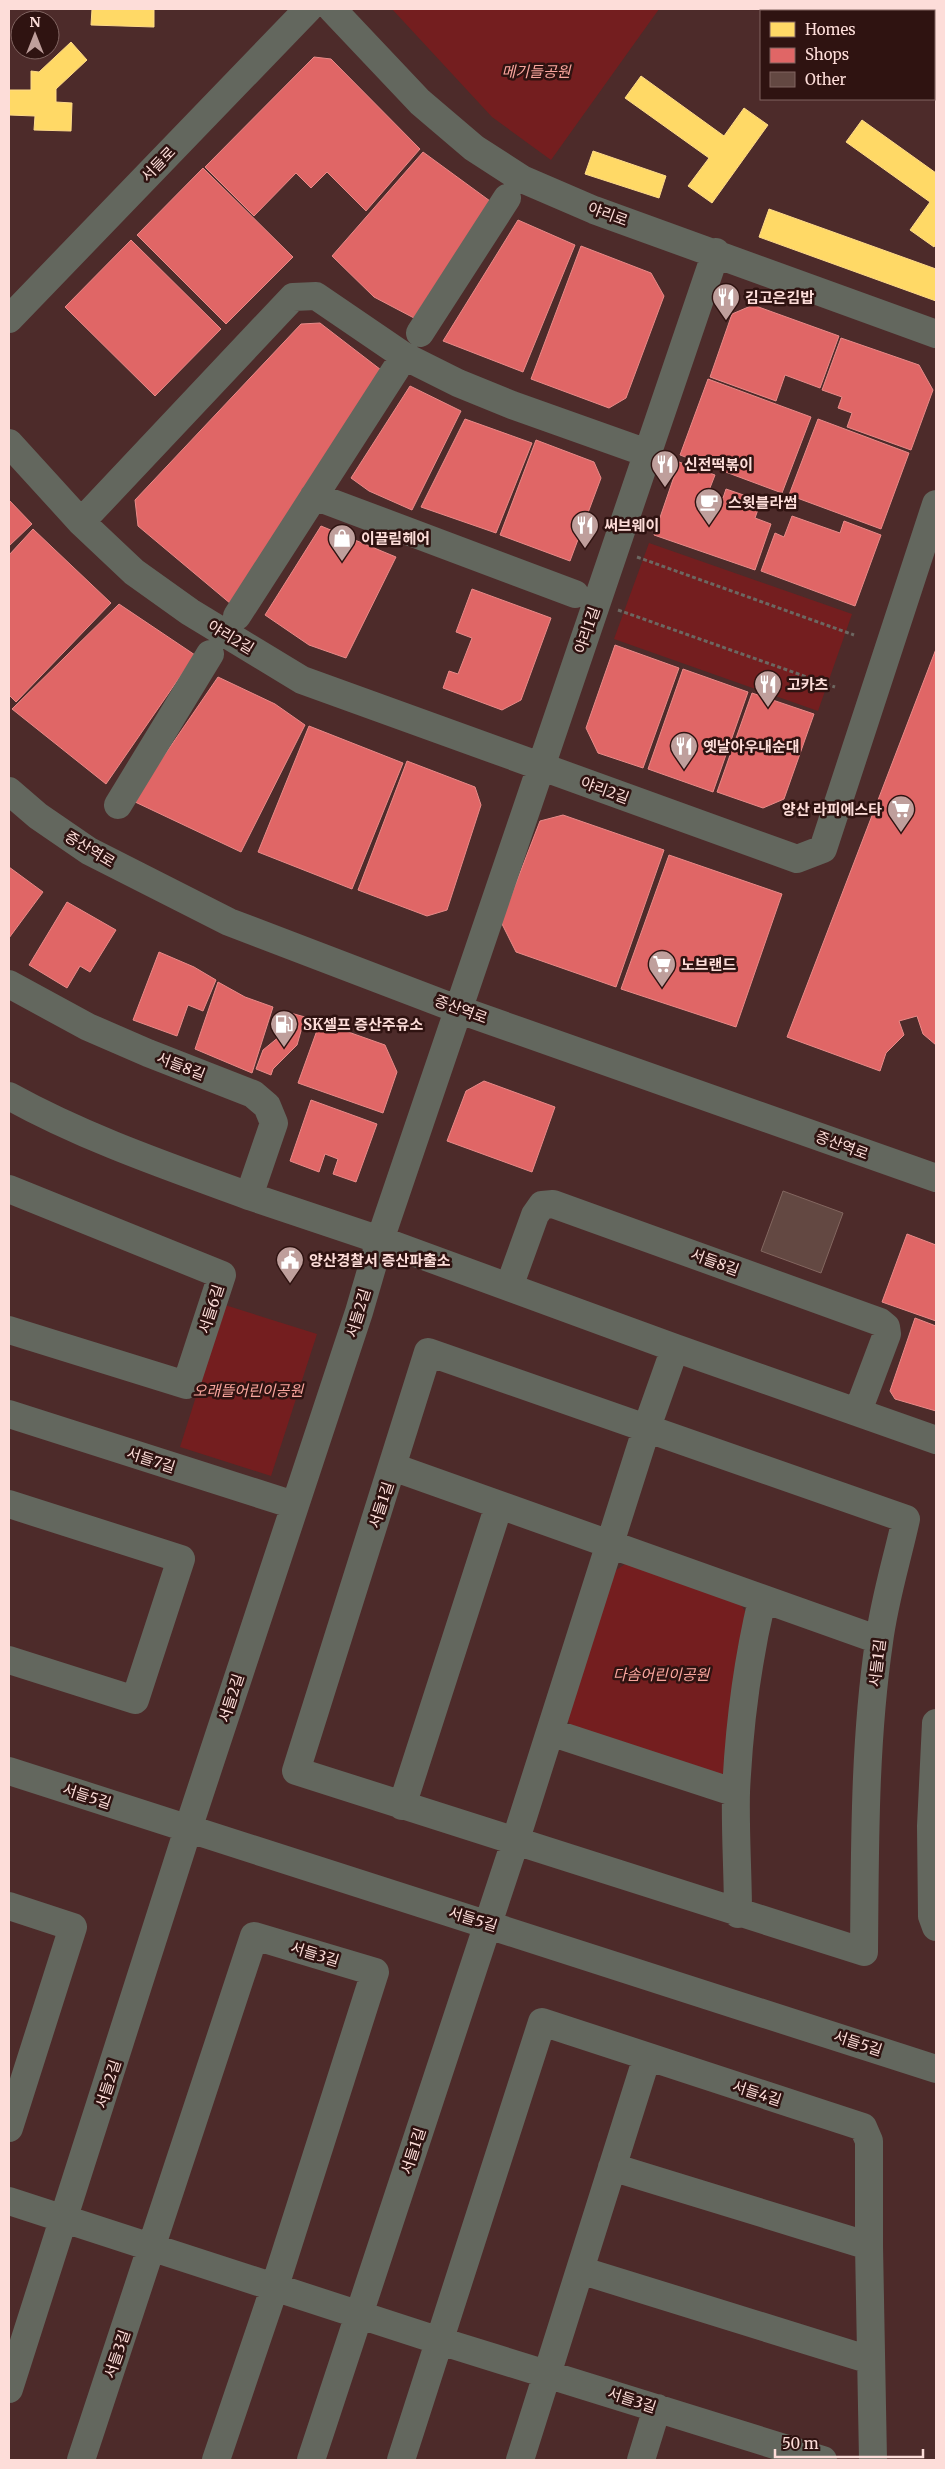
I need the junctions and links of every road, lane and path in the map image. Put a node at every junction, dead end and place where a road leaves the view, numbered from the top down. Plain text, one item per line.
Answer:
1 (308, 9) edge
2 (332, 9) edge
3 (507, 198) dead end
4 (716, 252) junction
5 (9, 319) edge
6 (420, 333) dead end
7 (936, 334) edge
8 (396, 369) dead end
9 (9, 443) edge
10 (647, 453) junction
11 (314, 496) junction
12 (936, 504) edge
13 (81, 522) junction
14 (637, 557) dead end
15 (575, 594) dead end
16 (618, 610) dead end
17 (237, 616) dead end
18 (854, 635) dead end
19 (210, 654) dead end
20 (835, 687) dead end
21 (540, 767) junction
22 (9, 791) edge
23 (118, 804) dead end
24 (9, 984) edge
25 (457, 1009) junction
26 (9, 1096) edge
27 (936, 1178) edge
28 (9, 1189) edge
29 (249, 1196) junction
30 (380, 1240) junction
31 (508, 1287) junction
32 (9, 1330) edge
33 (674, 1348) junction
34 (858, 1411) junction
35 (9, 1414) edge
36 (647, 1427) junction
37 (936, 1440) edge
38 (393, 1468) junction
39 (9, 1504) edge
40 (294, 1505) junction
41 (500, 1505) junction
42 (610, 1545) junction
43 (762, 1600) junction
44 (879, 1640) junction
45 (9, 1660) edge
46 (936, 1724) edge
47 (550, 1732) junction
48 (9, 1771) edge
49 (736, 1793) junction
50 (402, 1806) junction
51 (188, 1829) junction
52 (515, 1842) junction
53 (9, 1906) edge
54 (738, 1914) junction
55 (487, 1923) junction
56 (936, 1927) edge
57 (647, 2057) junction
58 (936, 2069) edge
59 (9, 2128) edge
60 (612, 2167) junction
61 (9, 2201) edge
62 (65, 2219) junction
63 (869, 2246) junction
64 (152, 2247) junction
65 (580, 2270) junction
66 (275, 2286) junction
67 (361, 2314) junction
68 (440, 2341) junction
69 (870, 2360) junction
70 (547, 2373) junction
71 (9, 2389) edge
72 (657, 2408) junction
73 (81, 2460) edge
74 (216, 2460) edge
75 (311, 2460) edge
76 (401, 2460) edge
77 (520, 2460) edge
78 (640, 2460) edge
79 (823, 2460) edge
80 (873, 2460) edge

1 - 5 street, 서들로
2 - 4 street, 야리로
3 - 6 street
4 - 7 street, 야리로
4 - 10 street, 야리1길
8 - 11 street
9 - 13 street, 야리2길
10 - 13 street
10 - 21 street, 야리1길
11 - 15 street
11 - 17 street
12 - 21 street, 야리2길
13 - 21 street, 야리2길
14 - 18 path
16 - 20 path
19 - 23 street
21 - 25 street, 야리1길
22 - 25 street, 증산역로
24 - 29 street, 서들8길
25 - 27 street, 증산역로
25 - 30 street, 서들2길
26 - 29 street
28 - 32 street, 서들6길
29 - 30 street
30 - 31 street
30 - 40 street, 서들2길
31 - 33 street
31 - 34 street, 서들8길
33 - 34 street
33 - 36 street, 서들1길
34 - 37 street
35 - 40 street, 서들7길
36 - 38 street, 서들1길
36 - 42 street, 서들1길
36 - 44 street, 서들1길
38 - 41 street
38 - 50 street, 서들1길
39 - 45 street
40 - 51 street, 서들2길
41 - 42 street
41 - 50 street
42 - 43 street
42 - 47 street, 서들1길
43 - 44 street
43 - 49 street
44 - 54 street, 서들1길
46 - 56 street
47 - 49 street
47 - 52 street, 서들1길
48 - 51 street, 서들5길
49 - 54 street
50 - 52 street, 서들1길
51 - 55 street, 서들5길
51 - 62 street, 서들2길
52 - 54 street, 서들1길
52 - 55 street, 서들1길
53 - 59 street
55 - 58 street, 서들5길
55 - 67 street, 서들1길
57 - 60 street
57 - 63 street, 서들4길
57 - 68 street
60 - 63 street
60 - 65 street
61 - 62 street, 서들3길
62 - 64 street, 서들3길
62 - 71 street, 서들2길
63 - 69 street, 서들4길
64 - 66 street, 서들3길
64 - 66 street, 서들3길
64 - 73 street, 서들3길
65 - 69 street
65 - 70 street
66 - 67 street, 서들3길
66 - 74 street, 서들3길
67 - 68 street, 서들3길
67 - 75 street, 서들1길
68 - 70 street, 서들3길
68 - 76 street
69 - 80 street, 서들4길
70 - 72 street, 서들3길
70 - 77 street
72 - 78 street
72 - 79 street, 서들3길

